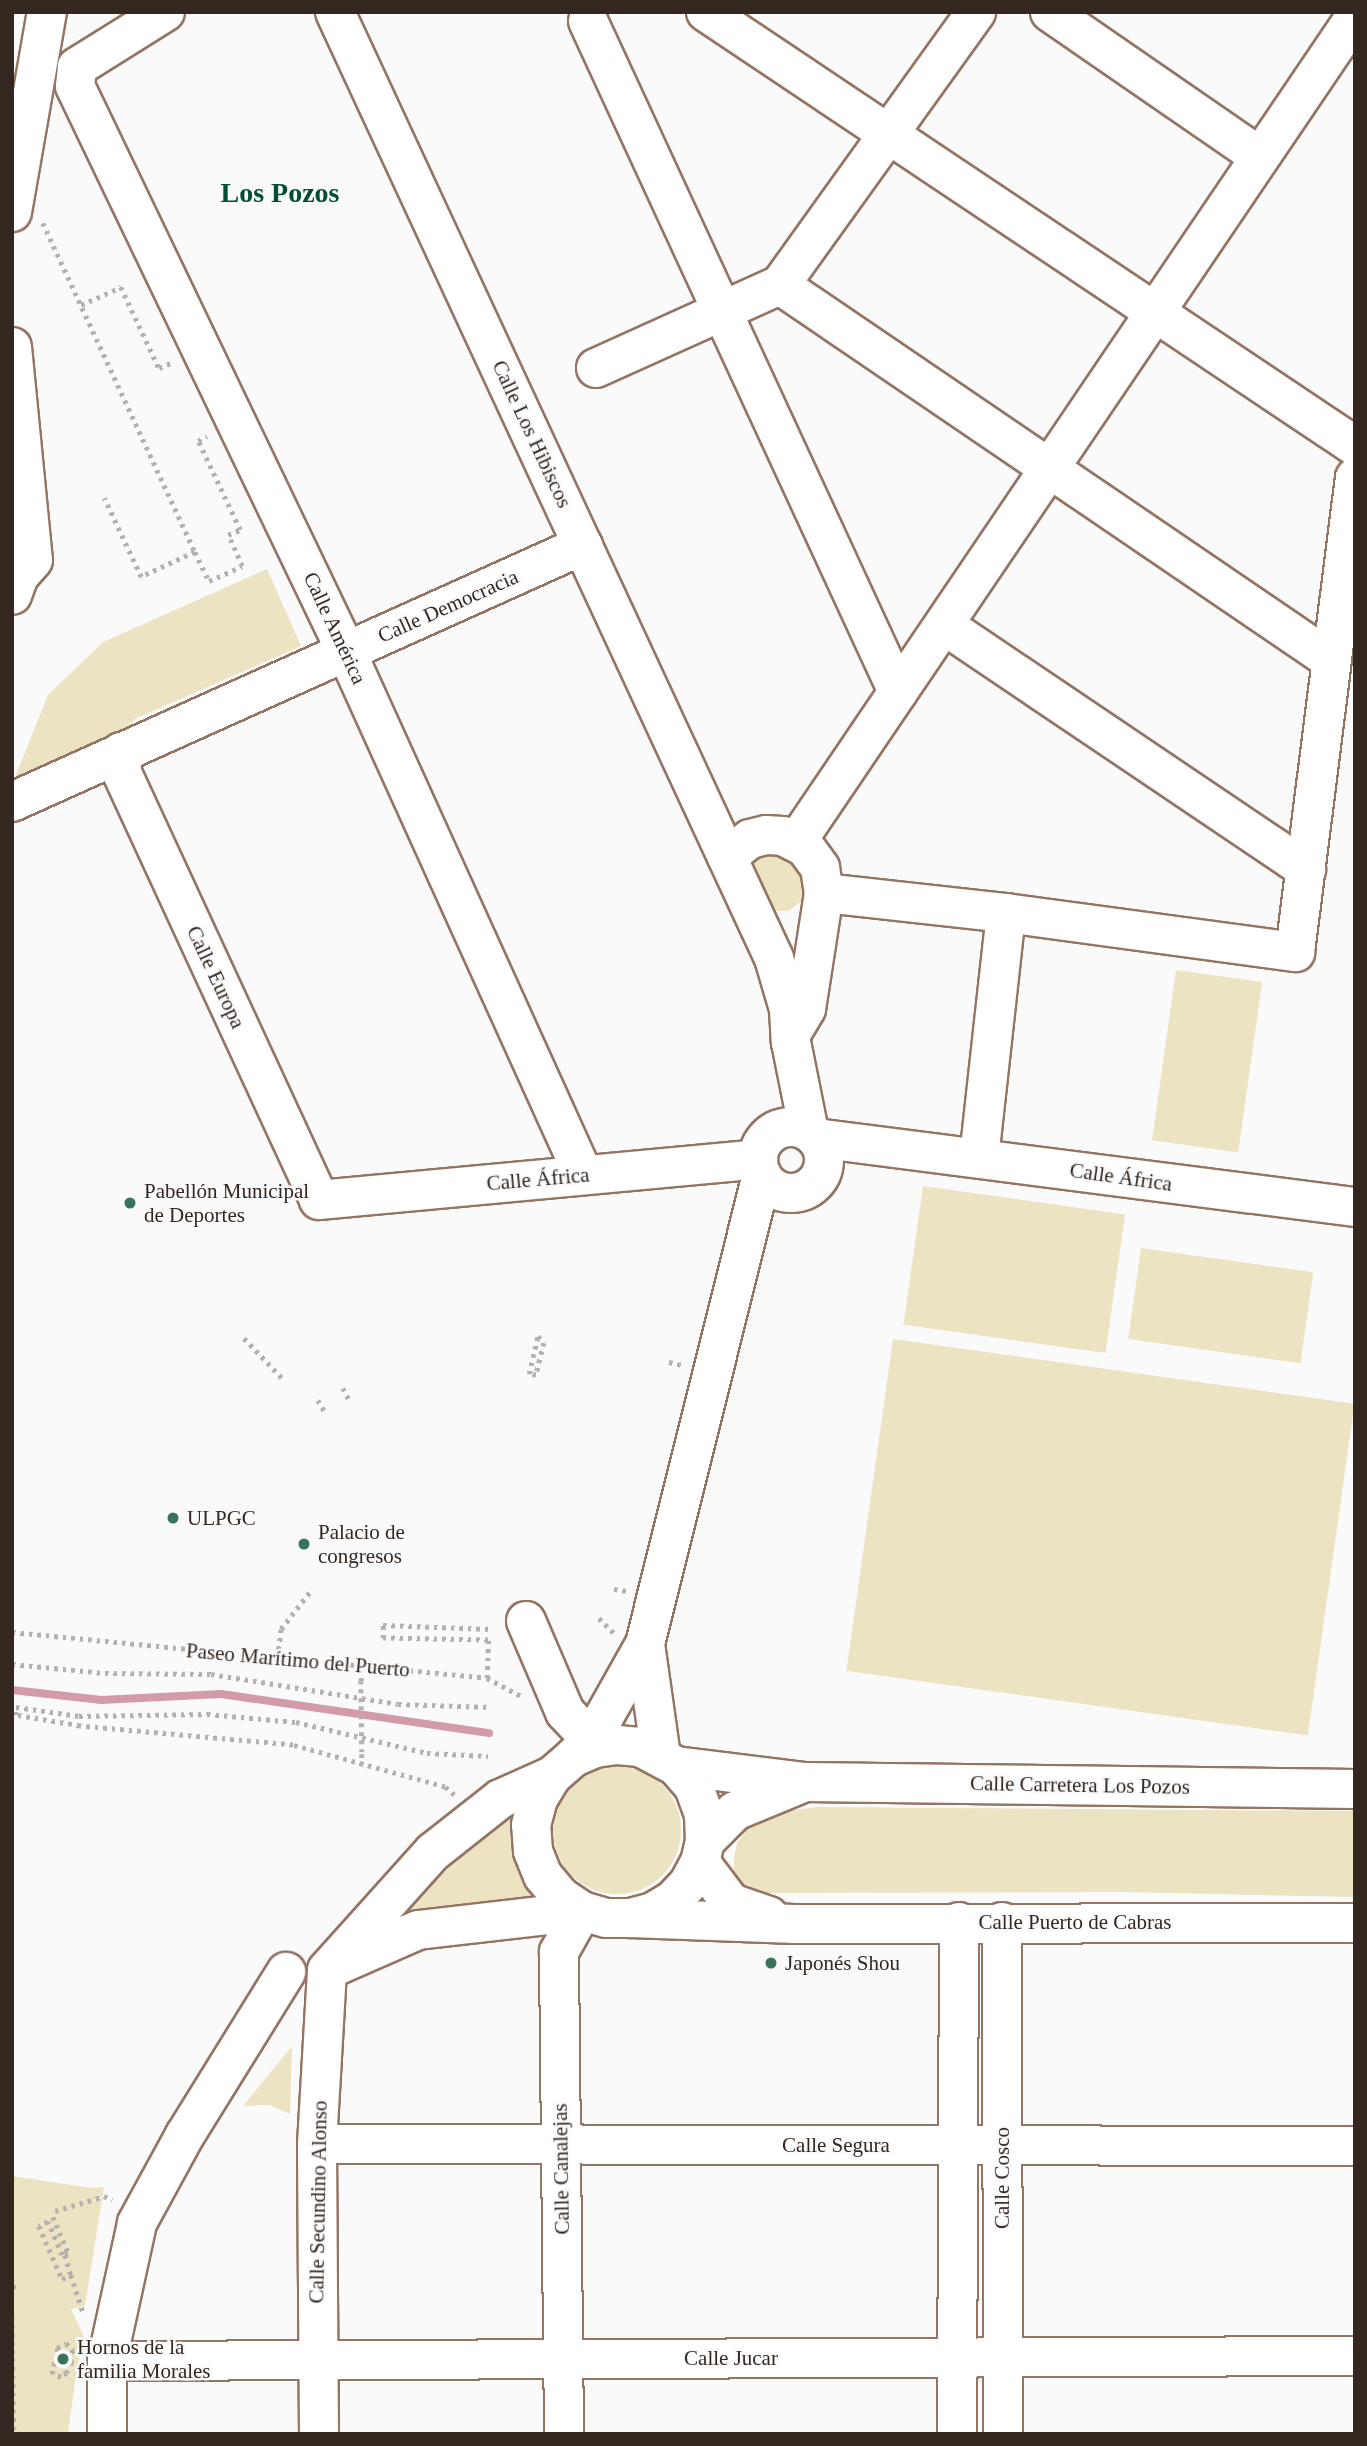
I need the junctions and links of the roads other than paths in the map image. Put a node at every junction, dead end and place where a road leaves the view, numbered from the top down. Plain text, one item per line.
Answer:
1 (47, 12) edge
2 (165, 12) edge
3 (335, 12) edge
4 (706, 12) edge
5 (976, 12) edge
6 (1049, 12) edge
7 (1355, 17) edge
8 (588, 21) dead end
9 (890, 135) junction
10 (1260, 157) junction
11 (27, 215) edge
12 (780, 285) junction
13 (721, 310) junction
14 (1155, 312) junction
15 (12, 346) edge
16 (596, 368) dead end
17 (1355, 446) edge
18 (1049, 469) junction
19 (1355, 478) edge
20 (583, 545) junction
21 (12, 595) edge
22 (944, 625) junction
23 (346, 651) junction
24 (1331, 660) junction
25 (898, 692) junction
26 (121, 752) junction
27 (701, 799) junction
28 (12, 802) edge
29 (782, 838) junction
30 (727, 857) junction
31 (1306, 869) junction
32 (824, 893) junction
33 (1006, 913) junction
34 (791, 1038) junction
35 (816, 1146) junction
36 (764, 1156) junction
37 (979, 1158) junction
38 (583, 1174) junction
39 (796, 1192) junction
40 (318, 1200) joint
41 (1355, 1208) edge
42 (737, 1274) junction
43 (508, 1625) road end
44 (629, 1638) junction
45 (572, 1749) junction
46 (668, 1761) junction
47 (805, 1782) junction
48 (1355, 1788) edge
49 (703, 1852) junction
50 (582, 1911) junction
51 (630, 1918) junction
52 (959, 1922) junction
53 (1002, 1922) junction
54 (1355, 1923) edge
55 (795, 1924) junction
56 (327, 1970) junction
57 (286, 1972) dead end
58 (228, 2065) junction
59 (317, 2144) junction
60 (561, 2145) junction
61 (958, 2145) junction
62 (1002, 2145) junction
63 (1355, 2146) edge
64 (97, 2353) junction
65 (1355, 2356) edge
66 (957, 2357) junction
67 (1003, 2357) junction
68 (563, 2359) junction
69 (317, 2360) junction
70 (107, 2434) edge
71 (319, 2434) edge
72 (564, 2434) edge
73 (957, 2434) edge
74 (1003, 2434) edge

1 - 11 street
2 - 23 street, Calle América
3 - 20 street, Calle Los Hibiscos
4 - 9 street
5 - 9 street
6 - 10 street
7 - 10 street
8 - 13 street
9 - 12 street
9 - 14 street
10 - 14 street
12 - 13 street
12 - 18 street
13 - 16 street
13 - 25 street
14 - 17 street
14 - 18 street
15 - 21 street
18 - 22 street
18 - 24 street
19 - 24 street
20 - 23 street, Calle Democracia
20 - 27 street, Calle Los Hibiscos
22 - 25 street
22 - 31 street
23 - 26 street, Calle Democracia
23 - 38 street, Calle América
24 - 31 street
25 - 29 street
26 - 28 street
26 - 40 street, Calle Europa
27 - 29 street
27 - 30 street, Calle Los Hibiscos
29 - 30 street
29 - 32 street
30 - 34 street, Calle Los Hibiscos
31 - 33 street
32 - 33 street
32 - 34 street
33 - 37 street
34 - 35 street
34 - 36 street
35 - 36 street
35 - 37 street, Calle África
35 - 39 street
36 - 38 street, Calle África
36 - 39 street
36 - 42 street
37 - 41 street, Calle África
38 - 40 street, Calle África
39 - 42 street
42 - 44 street
43 - 45 street
44 - 45 street
44 - 46 street
45 - 46 street
45 - 50 street
45 - 56 street
46 - 47 street, Calle Carretera Los Pozos
46 - 49 street
47 - 48 street, Calle Carretera Los Pozos
47 - 49 street
49 - 51 street
49 - 55 street, Calle Puerto de Cabras
50 - 51 street
50 - 56 street
50 - 60 street, Calle Canalejas
51 - 55 street, Calle Puerto de Cabras
52 - 53 street, Calle Puerto de Cabras
52 - 55 street, Calle Puerto de Cabras
52 - 61 street, Calle Cosco
53 - 54 street, Calle Puerto de Cabras
53 - 62 street, Calle Cosco
56 - 58 street
56 - 59 street, Calle Secundino Alonso
57 - 58 street
58 - 64 street
59 - 60 street, Calle Segura
59 - 69 street, Calle Secundino Alonso
60 - 61 street, Calle Segura
60 - 68 street, Calle Canalejas
61 - 62 street, Calle Segura
61 - 66 street, Calle Cosco
62 - 63 street, Calle Segura
62 - 67 street, Calle Cosco
64 - 69 street, Calle Jucar
64 - 70 street
65 - 67 street, Calle Jucar
66 - 67 street, Calle Jucar
66 - 68 street, Calle Jucar
66 - 73 street, Calle Cosco
67 - 74 street, Calle Cosco
68 - 69 street, Calle Jucar
68 - 72 street, Calle Canalejas
69 - 71 street, Calle Secundino Alonso

